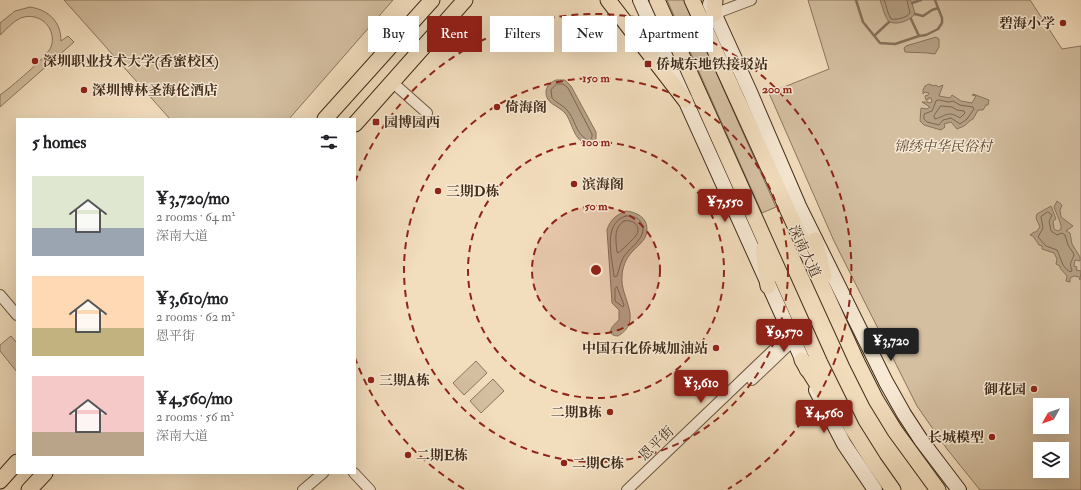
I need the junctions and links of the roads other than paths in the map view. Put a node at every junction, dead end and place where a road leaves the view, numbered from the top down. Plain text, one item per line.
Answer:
1 (432, 0) edge
2 (465, 0) edge
3 (608, 0) edge
4 (640, 0) edge
5 (657, 0) edge
6 (692, 0) edge
7 (708, 0) edge
8 (751, 0) edge
9 (714, 7) edge
10 (392, 82) junction
11 (685, 100) junction
12 (427, 113) dead end
13 (326, 118) edge
14 (356, 123) edge
15 (762, 234) junction
16 (815, 240) junction
17 (768, 286) junction
18 (0, 295) edge
19 (833, 310) junction
20 (16, 314) edge
21 (791, 337) junction
22 (802, 360) junction
23 (852, 428) junction
24 (16, 463) edge
25 (43, 474) edge
26 (322, 474) edge
27 (355, 474) edge
28 (0, 481) edge
29 (29, 490) edge
30 (303, 490) edge
31 (370, 490) edge
32 (627, 490) edge
33 (636, 490) edge
34 (875, 490) edge
35 (893, 490) edge
36 (938, 490) edge
37 (959, 490) edge

1 - 13 main road
2 - 10 main road
3 - 11 main road
4 - 11 main road
5 - 15 main road
6 - 19 main road, 深南大道
7 - 9 main road
8 - 9 street
9 - 16 main road
10 - 12 street
10 - 14 main road
11 - 17 main road
15 - 17 main road
15 - 23 main road
16 - 19 main road
16 - 37 main road
17 - 21 main road
18 - 20 street
19 - 36 main road, 深南大道
21 - 22 main road
21 - 32 street, 恩平街
21 - 33 street, 恩平街
22 - 23 main road
22 - 34 main road
23 - 35 main road
24 - 28 main road
25 - 29 main road
26 - 30 street
27 - 31 street

